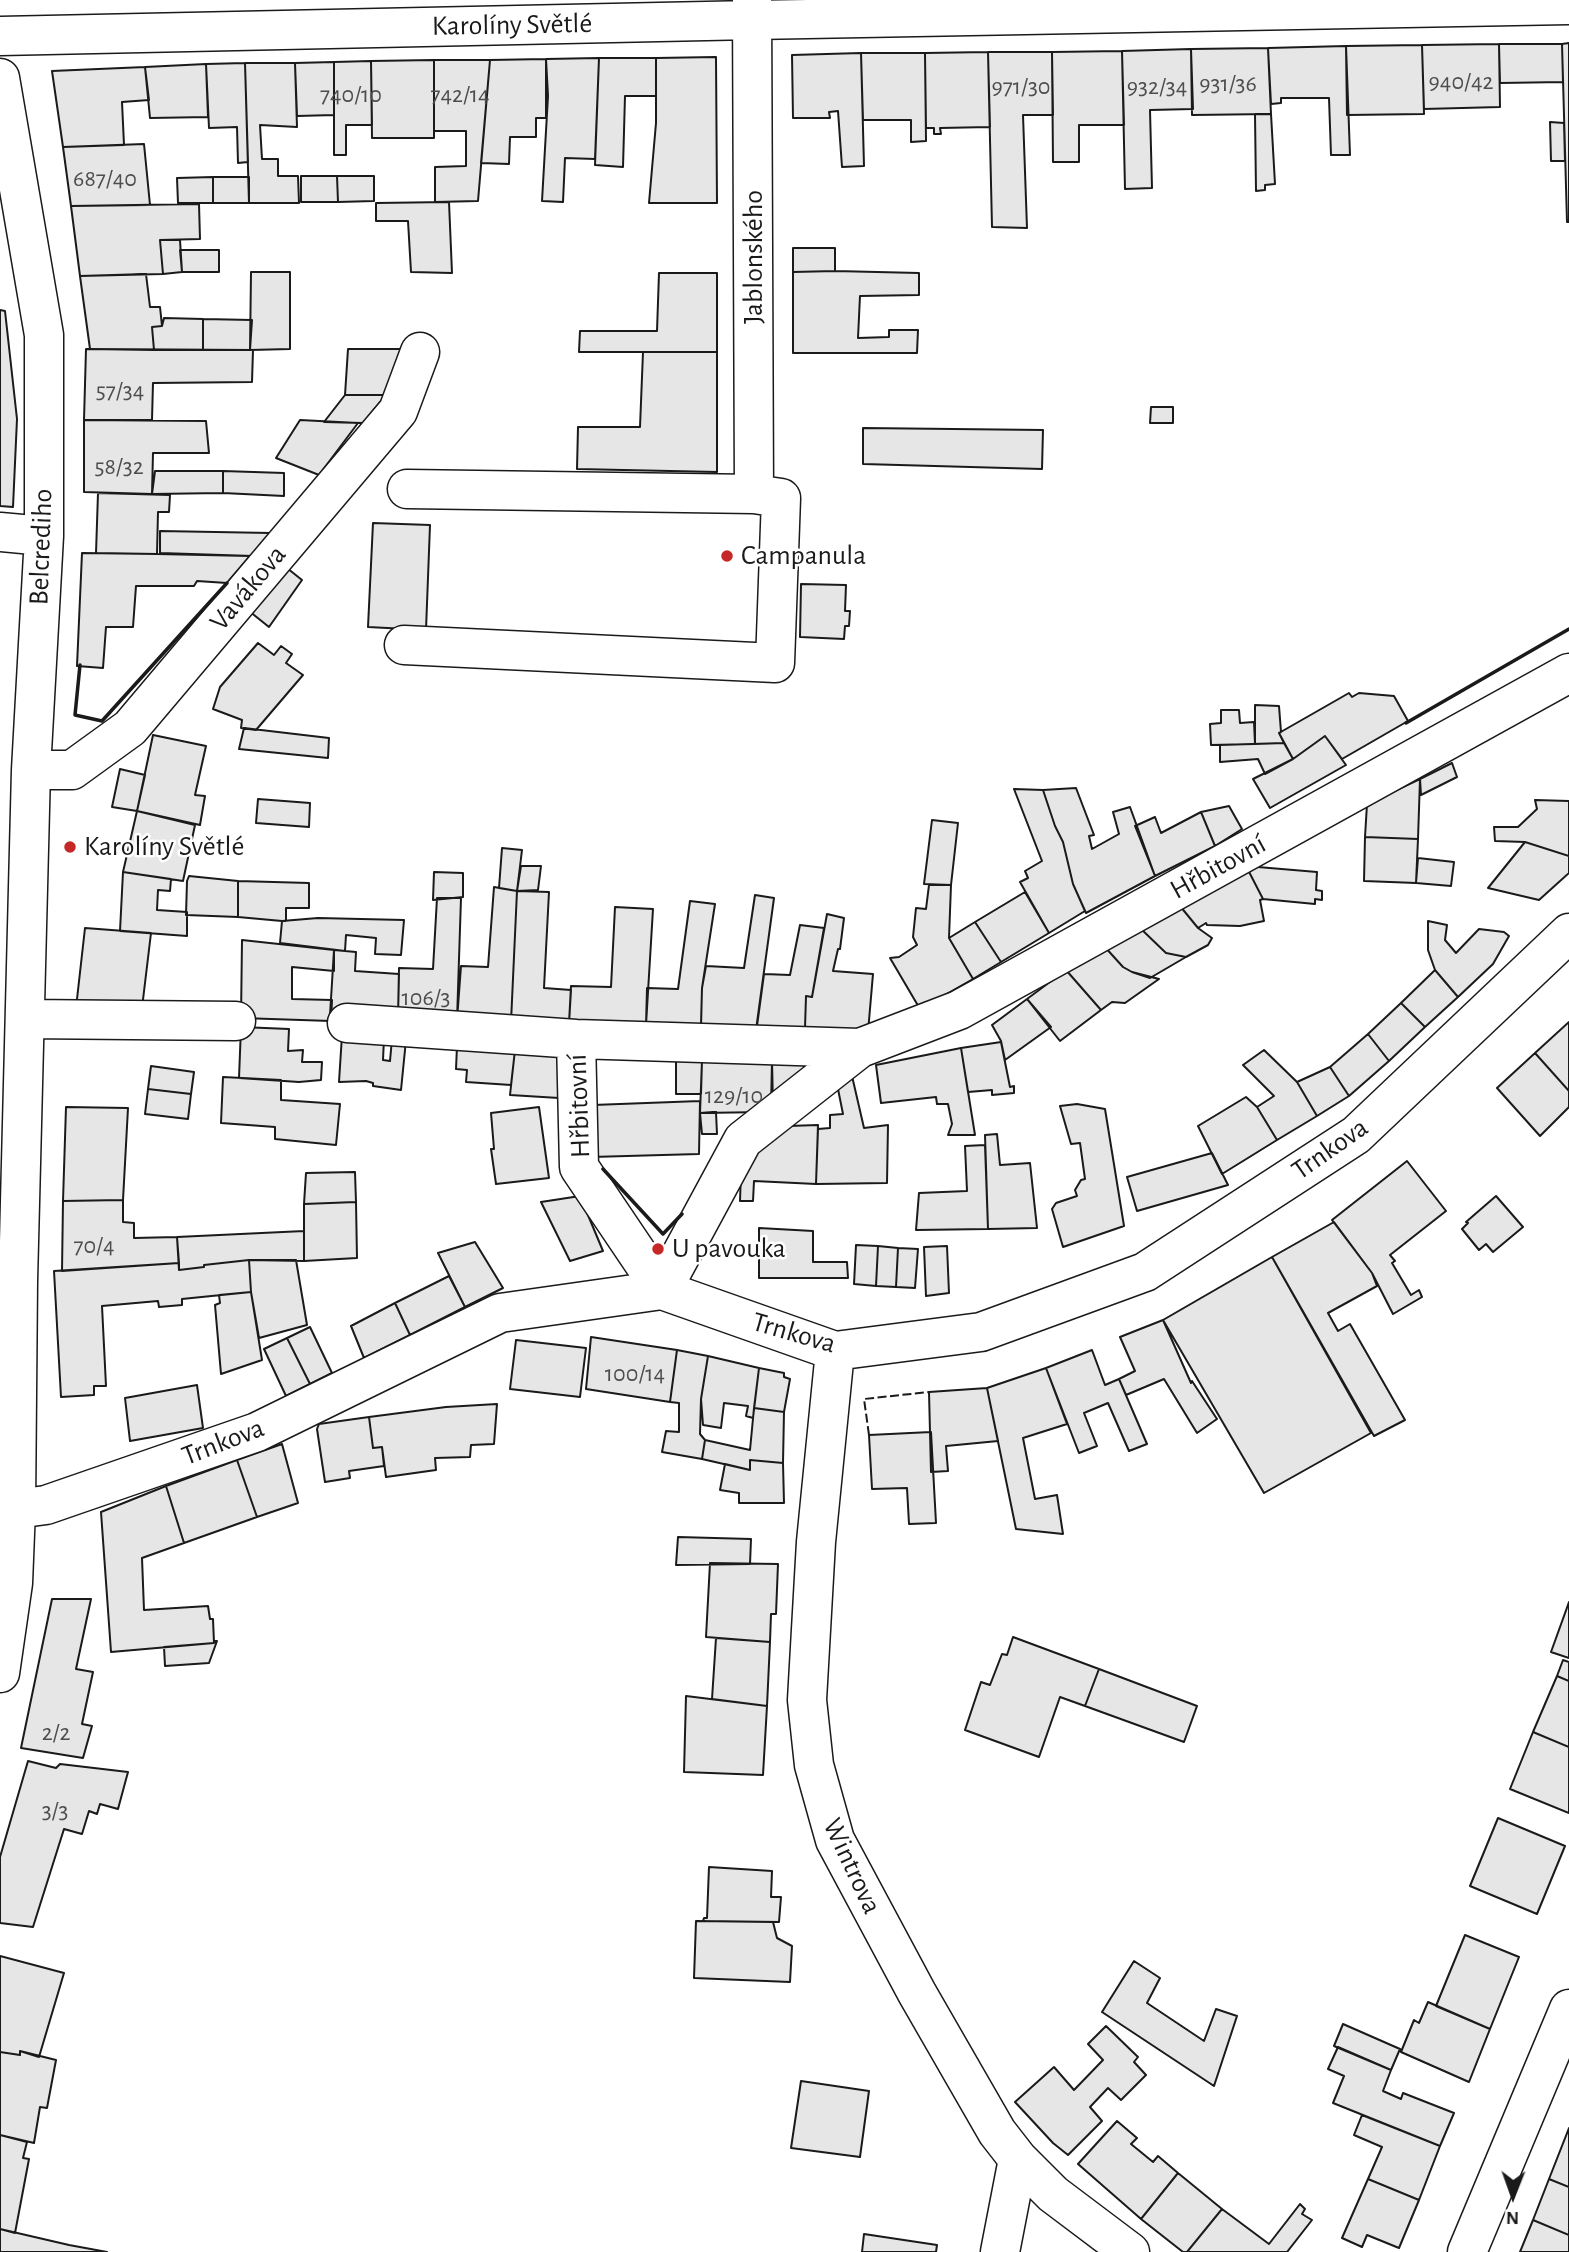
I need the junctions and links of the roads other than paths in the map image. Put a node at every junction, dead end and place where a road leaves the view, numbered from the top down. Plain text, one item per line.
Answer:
1 (1569, 5) edge
2 (753, 10) edge
3 (0, 36) edge
4 (0, 78) edge
5 (420, 352) dead end
6 (407, 489) dead end
7 (754, 494) junction
8 (0, 532) edge
9 (44, 536) junction
10 (404, 645) dead end
11 (1569, 673) edge
12 (31, 770) junction
13 (1569, 933) edge
14 (26, 1019) junction
15 (236, 1021) dead end
16 (346, 1023) dead end
17 (576, 1039) junction
18 (860, 1048) junction
19 (662, 1290) junction
20 (835, 1351) junction
21 (16, 1508) junction
22 (0, 1674) edge
23 (1569, 2009) edge
24 (1018, 2159) junction
25 (1000, 2252) edge
26 (1130, 2252) edge
27 (1467, 2252) edge

1 - 2 street, Karolíny Světlé
2 - 3 street, Karolíny Světlé
2 - 7 street, Jablonského
4 - 9 street, Belcrediho
5 - 12 street, Vavákova
6 - 7 street
7 - 10 street
8 - 9 street
9 - 12 street, Belcrediho
11 - 18 street, Hřbitovní
12 - 14 street, Belcrediho
13 - 20 street, Trnkova
14 - 15 street
14 - 21 street, Belcrediho
16 - 17 street, Hřbitovní
17 - 18 street, Hřbitovní
17 - 19 street, Hřbitovní
18 - 19 street, Hřbitovní
19 - 20 street, Trnkova
19 - 21 street, Trnkova
20 - 24 street, Wintrova
21 - 22 street, Belcrediho
23 - 27 street
24 - 25 street
24 - 26 street, Wintrova

